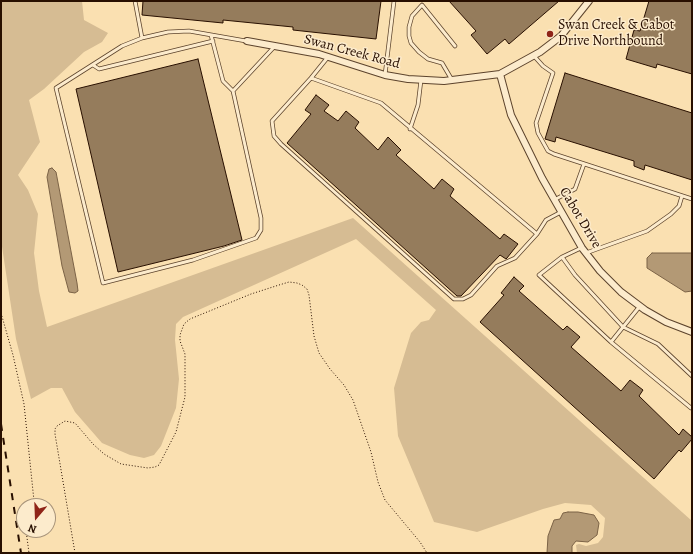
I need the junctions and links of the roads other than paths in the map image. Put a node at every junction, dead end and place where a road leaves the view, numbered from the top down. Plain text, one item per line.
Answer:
1 (135, 1) edge
2 (394, 1) edge
3 (589, 1) edge
4 (211, 35) junction
5 (142, 38) junction
6 (213, 41) junction
7 (246, 41) joint
8 (275, 46) junction
9 (455, 46) dead end
10 (534, 56) junction
11 (328, 57) junction
12 (93, 65) junction
13 (500, 74) junction
14 (385, 75) junction
15 (311, 78) junction
16 (421, 80) junction
17 (452, 80) junction
18 (234, 91) junction
19 (410, 128) junction
20 (584, 164) junction
21 (682, 196) junction
22 (692, 199) edge
23 (554, 200) junction
24 (561, 212) junction
25 (537, 234) junction
26 (582, 248) junction
27 (586, 253) junction
28 (562, 257) junction
29 (640, 306) junction
30 (623, 328) junction
31 (692, 332) edge
32 (611, 342) junction
33 (692, 376) edge
34 (692, 407) edge

1 - 5 lane
2 - 14 lane
3 - 10 street
4 - 5 lane
4 - 6 lane
4 - 7 lane
5 - 12 lane
6 - 12 lane
6 - 18 lane
7 - 8 street, Swan Creek Road
8 - 11 street, Swan Creek Road
8 - 18 lane
9 - 17 lane
10 - 13 street
10 - 20 lane
11 - 14 street, Swan Creek Road
11 - 15 lane
12 - 18 lane
13 - 17 street, Swan Creek Road
13 - 23 street, Cabot Drive
14 - 16 street, Swan Creek Road
15 - 19 lane
15 - 25 lane
16 - 17 street, Swan Creek Road
16 - 19 lane
19 - 25 lane
20 - 21 lane
20 - 23 lane
21 - 22 lane
21 - 27 lane
23 - 24 street, Cabot Drive
24 - 25 lane
24 - 26 street, Cabot Drive
26 - 27 street, Cabot Drive
26 - 28 lane
27 - 29 street, Cabot Drive
28 - 30 lane
28 - 32 lane
29 - 30 lane
29 - 31 street, Cabot Drive
30 - 32 lane
30 - 33 lane
32 - 34 lane

